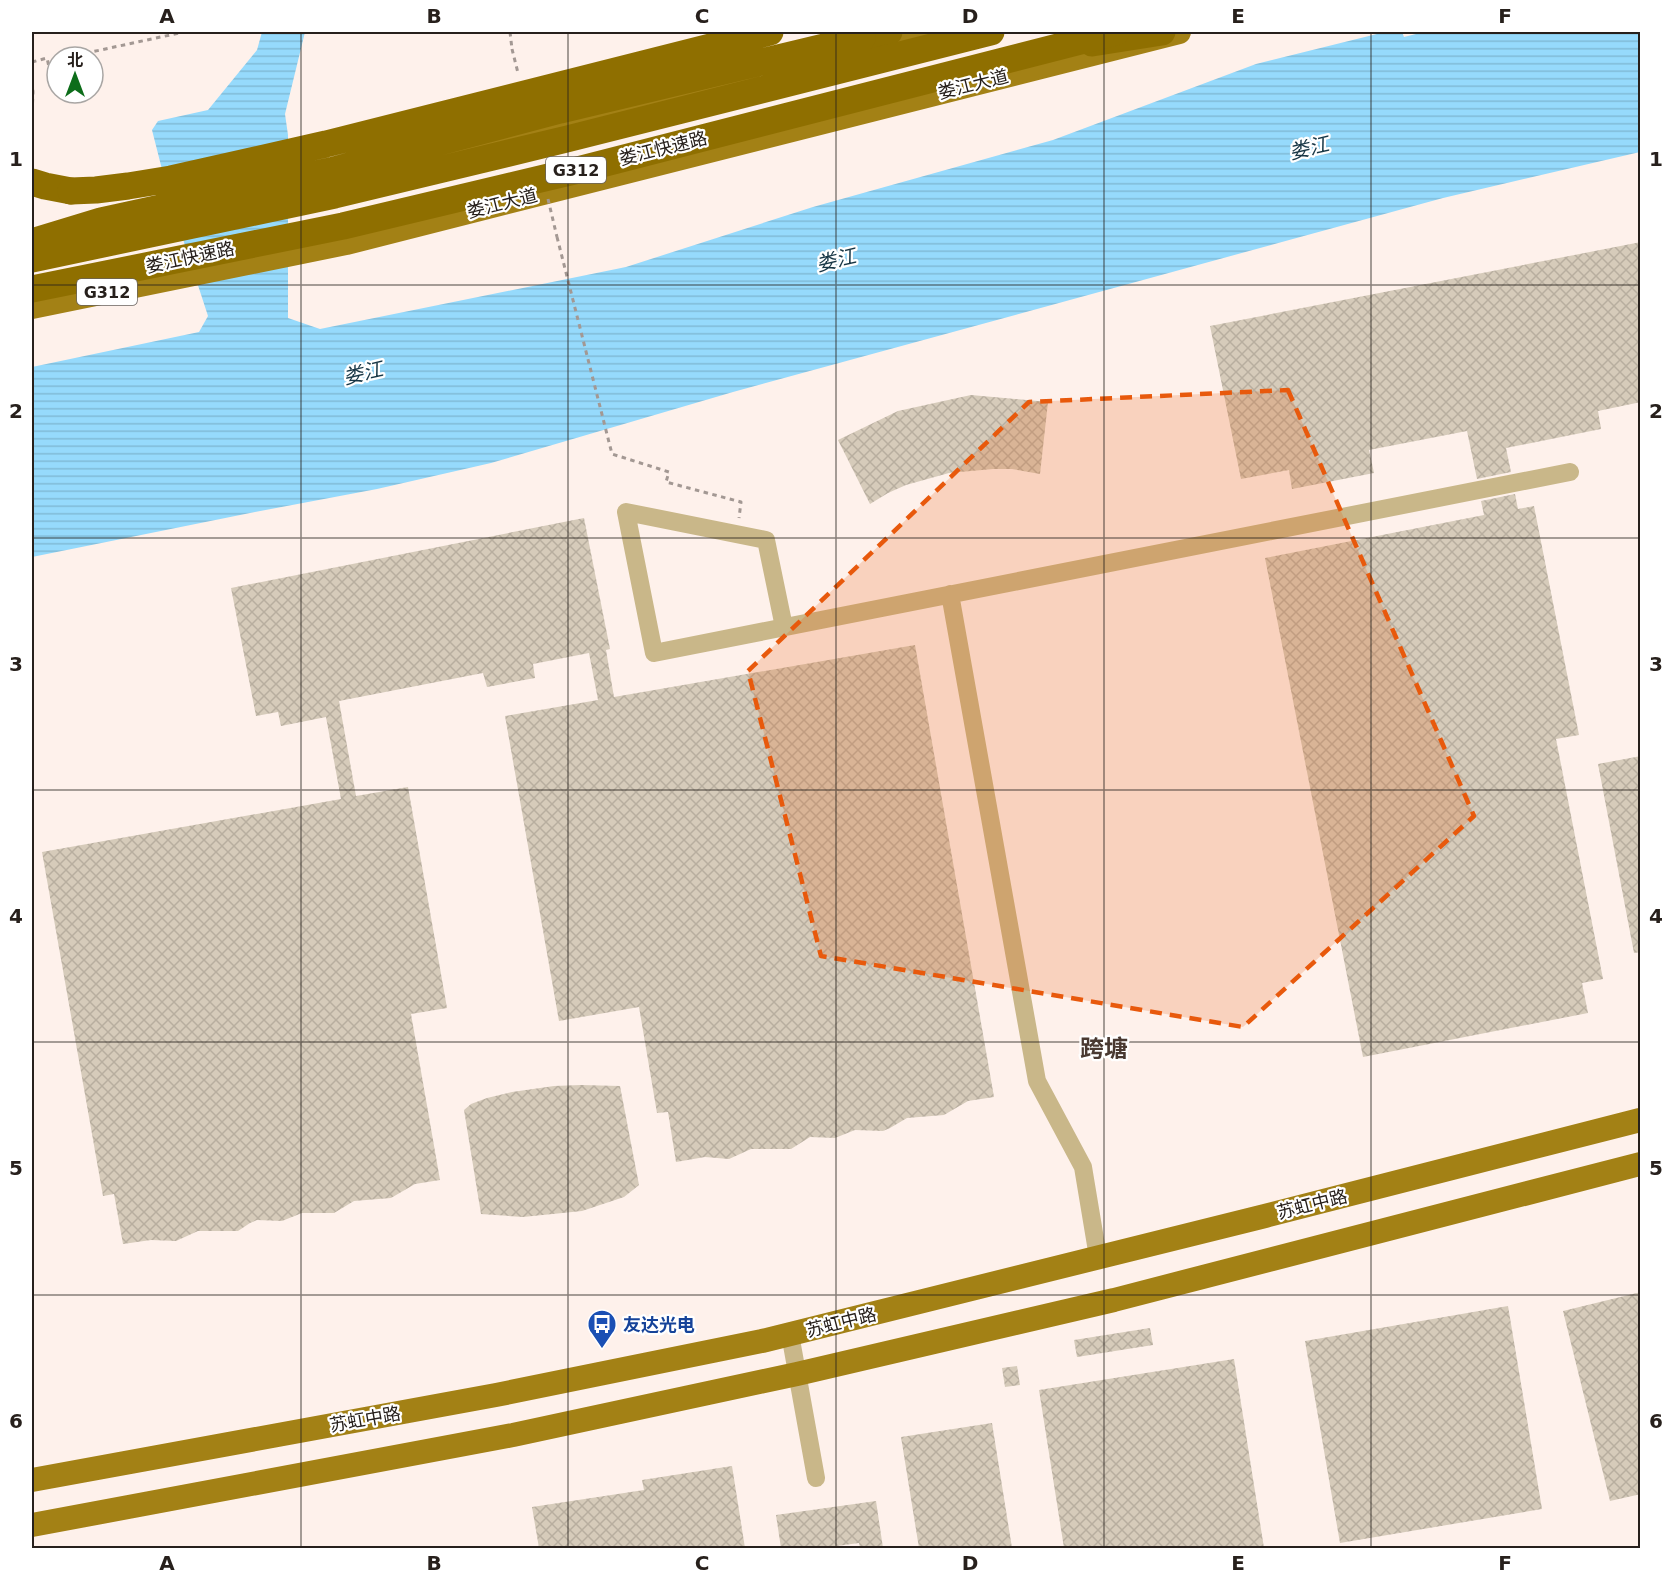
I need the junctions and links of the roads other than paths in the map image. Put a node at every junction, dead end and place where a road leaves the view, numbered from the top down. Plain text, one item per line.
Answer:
1 (770, 32) edge
2 (889, 32) edge
3 (930, 32) edge
4 (991, 32) edge
5 (1116, 32) edge
6 (1162, 32) edge
7 (1179, 32) edge
8 (1034, 52) junction
9 (32, 182) edge
10 (32, 242) edge
11 (32, 259) edge
12 (32, 290) edge
13 (32, 307) edge
14 (1570, 472) dead end
15 (950, 594) junction
16 (784, 627) junction
17 (1641, 1120) edge
18 (1641, 1164) edge
19 (1098, 1257) junction
20 (790, 1334) junction
21 (797, 1374) junction
22 (816, 1478) dead end
23 (32, 1480) edge
24 (32, 1525) edge

1 - 9 highway, bridge
2 - 10 highway, bridge
3 - 10 main road, G312
4 - 11 highway, 娄江快速路 / G312, bridge
5 - 8 highway, 娄江快速路 / G312, bridge
6 - 8 highway, bridge
7 - 13 main road, 娄江大道 / G312
8 - 12 highway, 娄江快速路 / G312, bridge
14 - 15 lane
15 - 16 lane
15 - 19 lane
16 - 16 lane
17 - 19 main road, 苏虹中路
18 - 21 main road
19 - 20 main road, 苏虹中路
20 - 21 lane
20 - 23 main road, 苏虹中路
21 - 22 lane
21 - 24 main road

